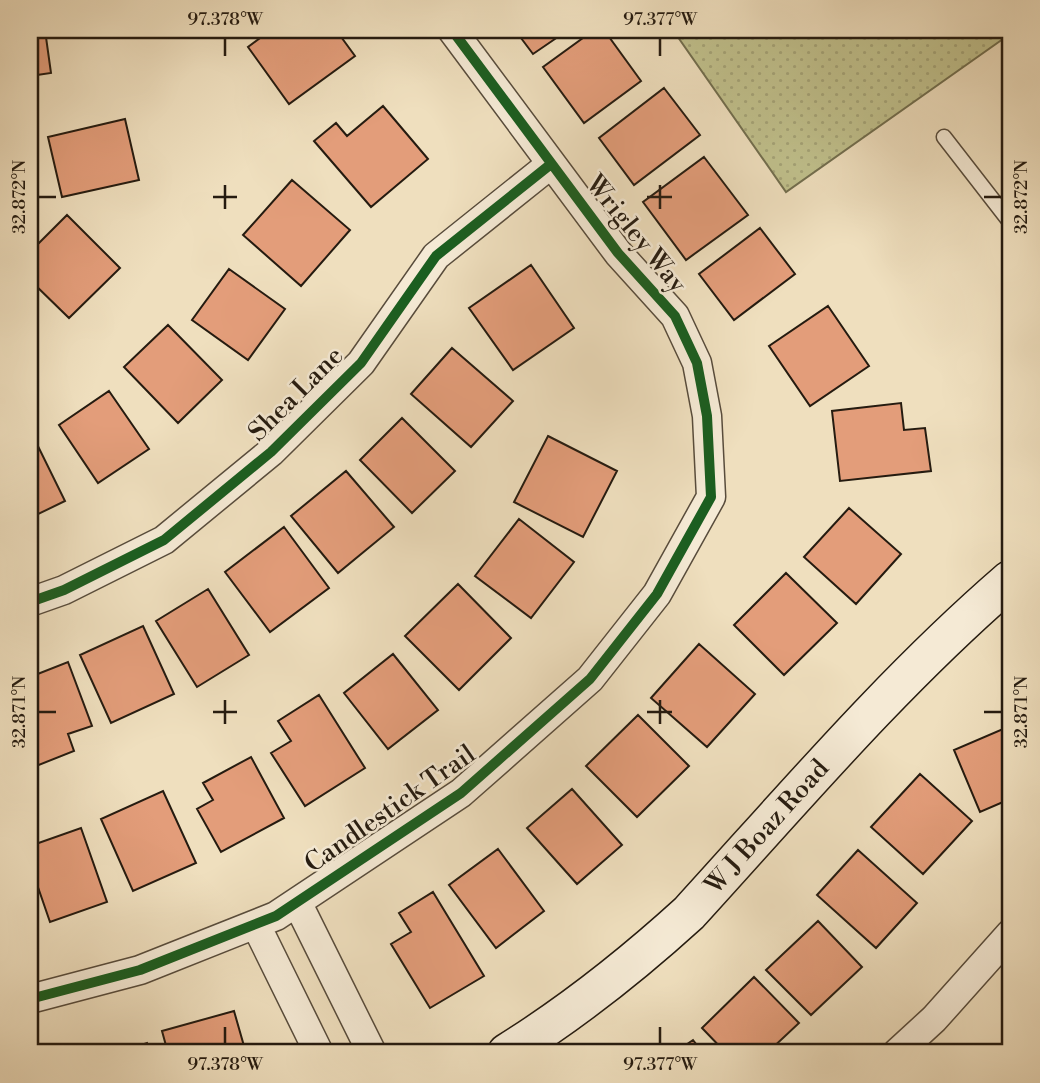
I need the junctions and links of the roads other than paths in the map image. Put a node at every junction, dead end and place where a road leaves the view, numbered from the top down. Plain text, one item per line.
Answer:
1 (452, 30) edge
2 (944, 137) dead end
3 (551, 164) junction
4 (1010, 222) edge
5 (711, 497) joint
6 (1010, 580) edge
7 (30, 602) edge
8 (297, 902) junction
9 (256, 925) junction
10 (1010, 934) edge
11 (30, 999) edge
12 (319, 1053) edge
13 (372, 1053) edge
14 (507, 1053) edge
15 (897, 1053) edge

1 - 3 street, Wrigley Way
2 - 4 lane
3 - 5 street, Wrigley Way
3 - 7 street, Shea Lane
5 - 8 street, Candlestick Trail
6 - 14 main road, W J Boaz Road
8 - 9 street, Candlestick Trail
8 - 13 street
9 - 11 street, Candlestick Trail
9 - 12 street
10 - 15 street

